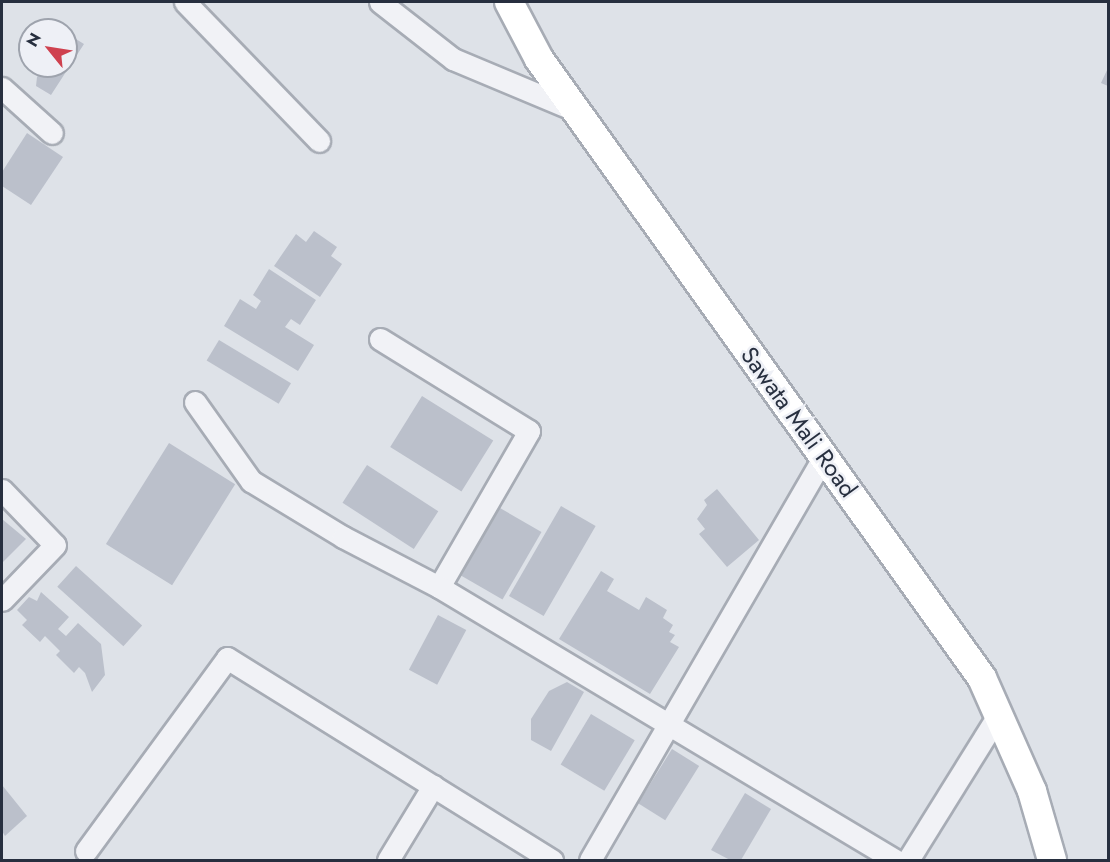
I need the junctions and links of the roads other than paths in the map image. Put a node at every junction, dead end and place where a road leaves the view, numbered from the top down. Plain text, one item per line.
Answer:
1 (185, 2) edge
2 (380, 2) edge
3 (509, 2) edge
4 (2, 88) edge
5 (575, 110) junction
6 (52, 133) dead end
7 (320, 141) dead end
8 (380, 339) dead end
9 (195, 402) dead end
10 (824, 457) junction
11 (2, 490) edge
12 (439, 586) junction
13 (2, 600) edge
14 (999, 714) junction
15 (668, 723) junction
16 (433, 786) junction
17 (86, 851) dead end
18 (1052, 860) edge
19 (388, 861) edge
20 (552, 861) edge
21 (590, 861) edge
22 (895, 861) edge
23 (908, 861) edge

1 - 7 street
2 - 5 street
3 - 5 street, Sawata Mali Road
4 - 6 street
5 - 10 street, Sawata Mali Road
8 - 12 street
9 - 12 street
10 - 14 street, Sawata Mali Road
10 - 15 street
11 - 13 street
12 - 15 street
14 - 18 street, Sawata Mali Road
14 - 23 street
15 - 21 street
15 - 22 street
16 - 17 street
16 - 19 street
16 - 20 street

